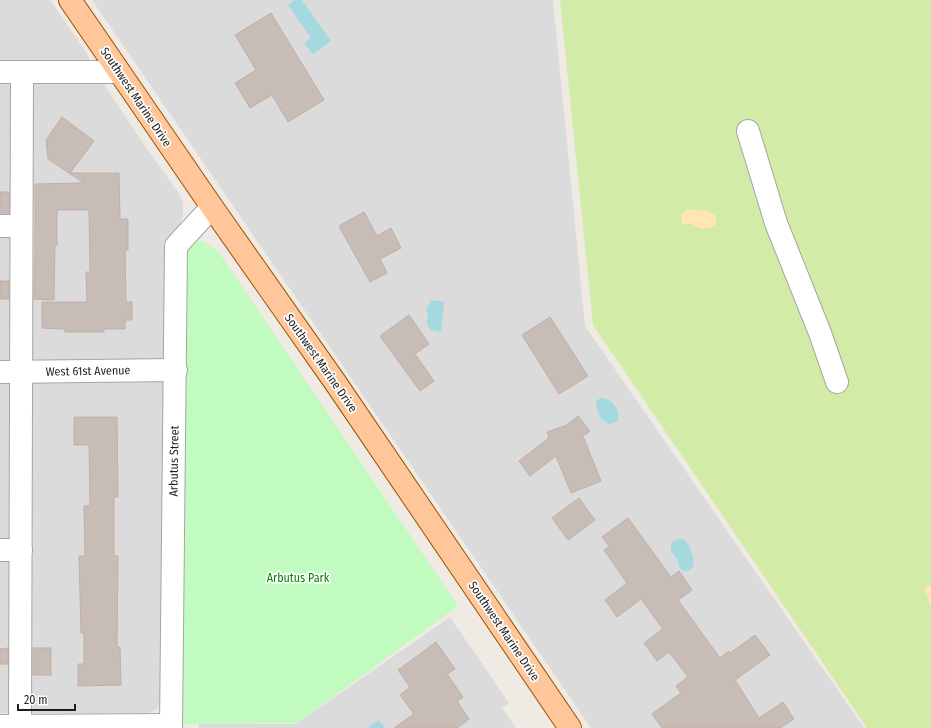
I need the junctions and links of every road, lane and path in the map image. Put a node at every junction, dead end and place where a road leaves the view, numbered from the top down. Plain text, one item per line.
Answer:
1 (70, 0) edge
2 (0, 72) edge
3 (22, 72) junction
4 (119, 72) junction
5 (748, 131) dead end
6 (212, 207) junction
7 (10, 226) edge
8 (176, 370) junction
9 (0, 372) edge
10 (22, 372) junction
11 (837, 382) dead end
12 (10, 550) edge
13 (10, 726) edge
14 (171, 727) edge
15 (570, 728) edge

1 - 4 main road, Southwest Marine Drive
2 - 3 street
3 - 4 street
3 - 7 street
4 - 6 main road, Southwest Marine Drive
5 - 11 street
6 - 8 street, Arbutus Street
6 - 15 main road, Southwest Marine Drive
7 - 10 street
8 - 10 street, West 61st Avenue
8 - 14 street, Arbutus Street
9 - 10 street, West 61st Avenue
10 - 12 street
12 - 13 street
13 - 14 street

